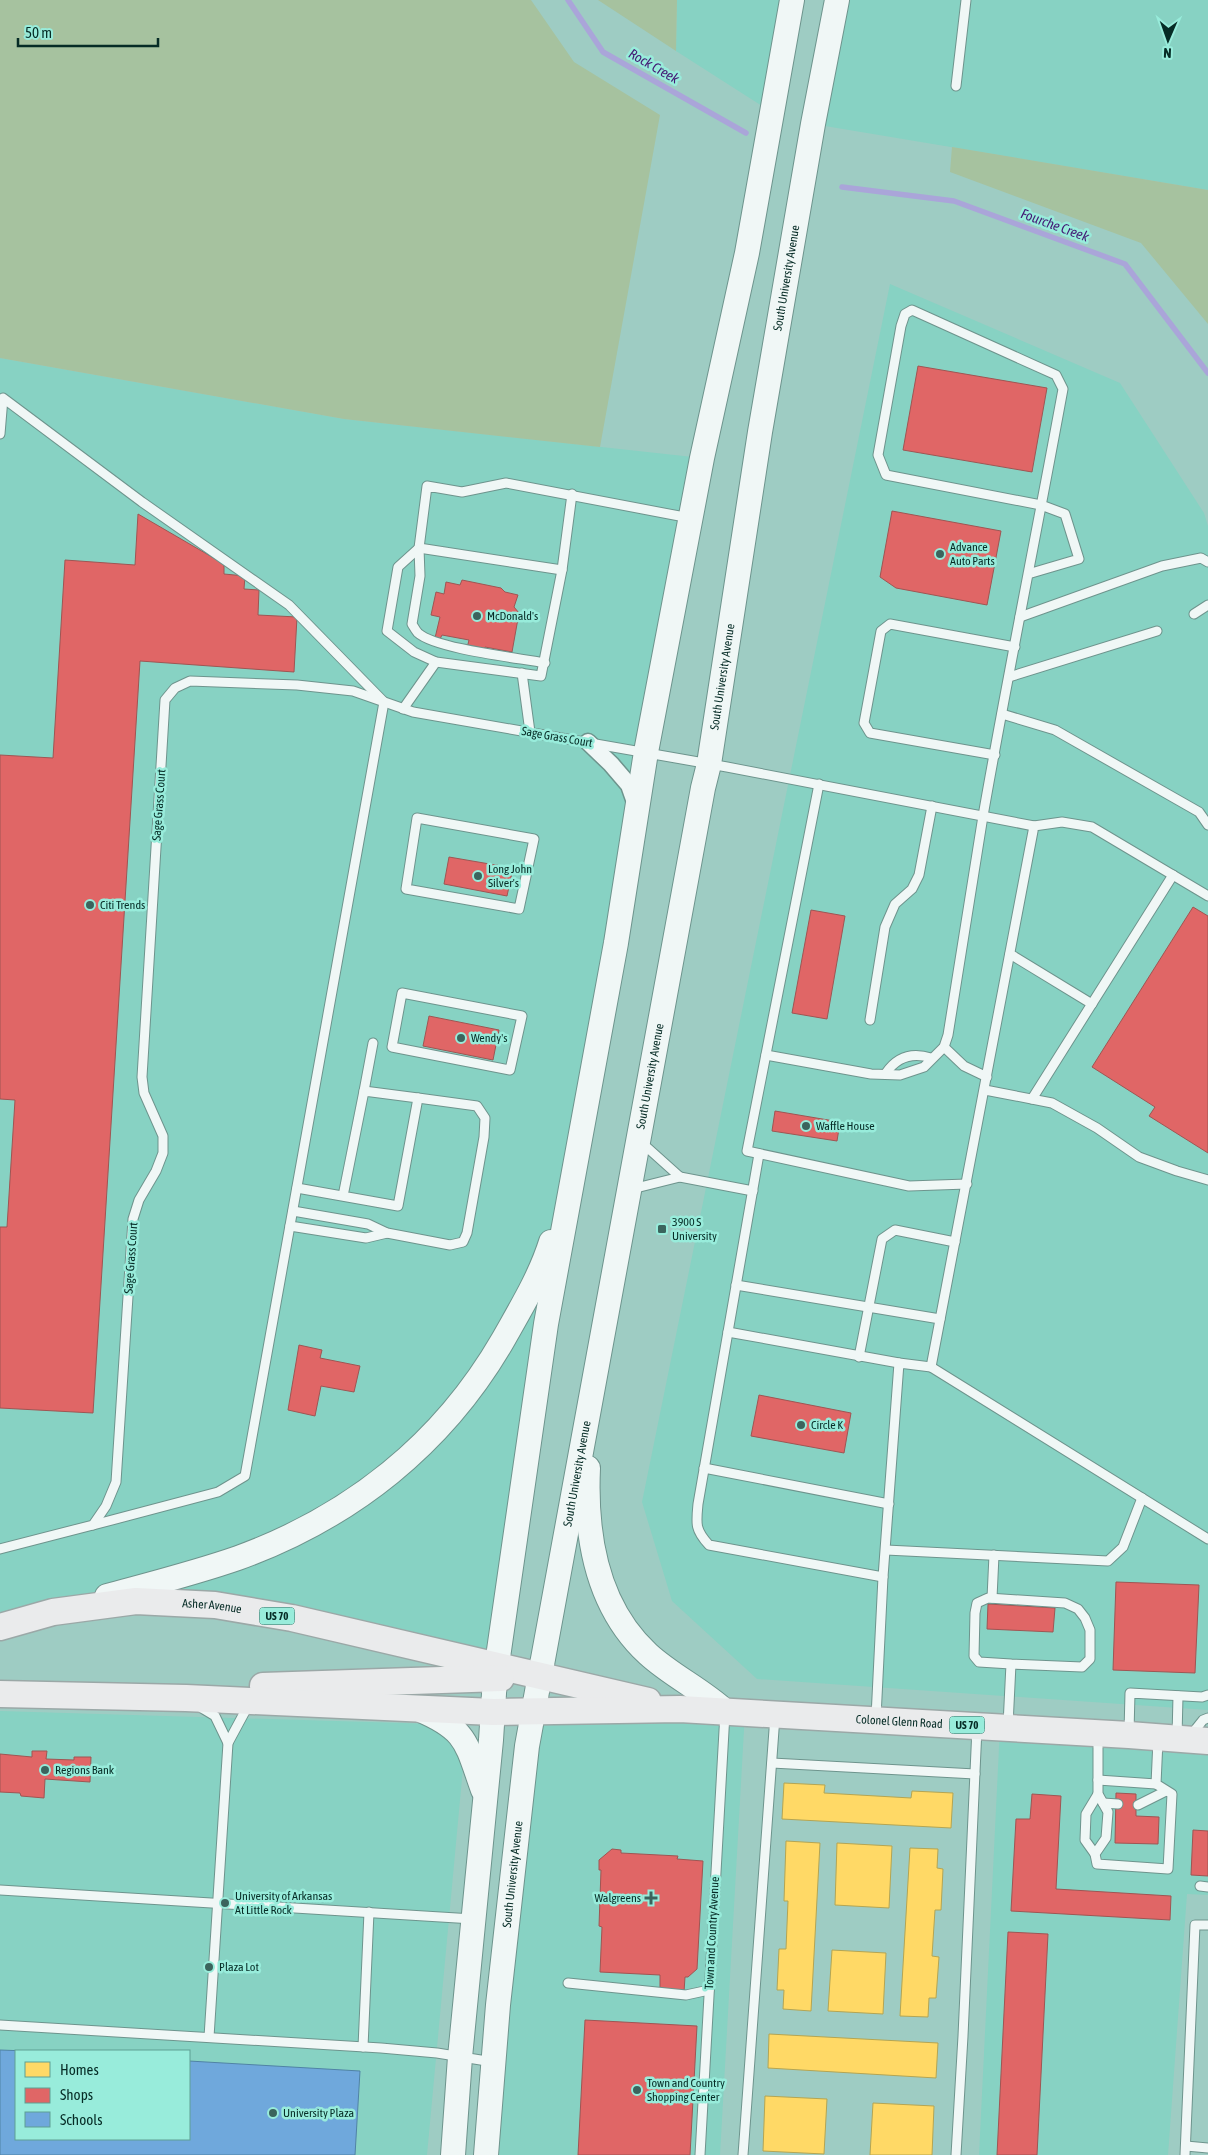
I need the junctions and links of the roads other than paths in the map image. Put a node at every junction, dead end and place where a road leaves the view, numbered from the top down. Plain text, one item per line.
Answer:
1 (792, 0) edge
2 (837, 0) edge
3 (966, 0) edge
4 (956, 86) dead end
5 (0, 434) edge
6 (572, 494) junction
7 (1041, 505) junction
8 (690, 518) junction
9 (419, 548) junction
10 (1208, 562) edge
11 (562, 570) junction
12 (1028, 574) junction
13 (1208, 605) edge
14 (1194, 614) dead end
15 (1020, 616) junction
16 (1157, 631) dead end
17 (1015, 647) junction
18 (436, 662) junction
19 (545, 663) junction
20 (522, 673) junction
21 (1009, 677) junction
22 (384, 702) junction
23 (403, 709) junction
24 (1002, 714) junction
25 (530, 732) junction
26 (588, 742) junction
27 (646, 752) junction
28 (995, 755) junction
29 (709, 764) junction
30 (818, 784) junction
31 (932, 806) junction
32 (636, 807) junction
33 (983, 816) junction
34 (1208, 825) edge
35 (1034, 826) junction
36 (534, 839) joint
37 (1173, 875) junction
38 (1208, 896) edge
39 (1010, 954) junction
40 (402, 993) joint
41 (1092, 1004) junction
42 (870, 1020) dead end
43 (373, 1043) dead end
44 (944, 1047) junction
45 (766, 1055) junction
46 (931, 1058) junction
47 (886, 1073) junction
48 (987, 1077) junction
49 (985, 1090) junction
50 (364, 1091) junction
51 (418, 1098) junction
52 (1032, 1099) junction
53 (638, 1140) junction
54 (760, 1154) junction
55 (577, 1156) junction
56 (680, 1177) junction
57 (1208, 1180) edge
58 (967, 1184) junction
59 (297, 1188) junction
60 (629, 1189) junction
61 (753, 1191) junction
62 (343, 1196) junction
63 (293, 1210) junction
64 (290, 1226) junction
65 (387, 1234) junction
66 (955, 1242) junction
67 (736, 1285) junction
68 (869, 1307) junction
69 (940, 1319) junction
70 (728, 1332) junction
71 (859, 1357) junction
72 (899, 1363) junction
73 (931, 1367) junction
74 (592, 1401) junction
75 (704, 1468) junction
76 (1142, 1498) junction
77 (889, 1504) junction
78 (93, 1525) junction
79 (1208, 1539) edge
80 (0, 1549) edge
81 (886, 1550) junction
82 (994, 1555) junction
83 (883, 1576) junction
84 (992, 1598) junction
85 (53, 1612) junction
86 (0, 1627) edge
87 (1011, 1664) junction
88 (495, 1672) junction
89 (540, 1676) junction
90 (0, 1694) edge
91 (1208, 1695) edge
92 (1178, 1696) junction
93 (186, 1698) junction
94 (251, 1701) junction
95 (418, 1709) junction
96 (680, 1709) junction
97 (725, 1711) junction
98 (493, 1712) junction
99 (533, 1712) junction
100 (775, 1713) junction
101 (1208, 1718) edge
102 (876, 1720) junction
103 (977, 1726) junction
104 (1008, 1728) junction
105 (1098, 1733) junction
106 (1128, 1735) junction
107 (1183, 1740) edge
108 (228, 1743) junction
109 (772, 1763) junction
110 (975, 1774) junction
111 (1098, 1780) junction
112 (1156, 1784) junction
113 (1166, 1790) junction
114 (1098, 1794) junction
115 (486, 1797) junction
116 (1103, 1803) junction
117 (1118, 1804) dead end
118 (1138, 1805) dead end
119 (1096, 1854) junction
120 (0, 1890) edge
121 (216, 1903) junction
122 (369, 1912) junction
123 (473, 1919) junction
124 (1208, 1926) edge
125 (568, 1983) dead end
126 (709, 1990) junction
127 (0, 2025) edge
128 (209, 2037) junction
129 (363, 2047) junction
130 (460, 2057) junction
131 (494, 2062) junction
132 (1208, 2148) edge
133 (1185, 2151) edge
134 (453, 2155) edge
135 (486, 2155) edge
136 (700, 2155) edge
137 (743, 2155) edge
138 (956, 2155) edge

1 - 8 main road
2 - 29 main road, South University Avenue
3 - 4 lane
5 - 22 lane
6 - 8 lane
6 - 9 lane
6 - 11 lane
7 - 7 lane
7 - 12 lane
7 - 12 lane
8 - 27 main road
9 - 11 lane
9 - 18 lane
9 - 19 lane
10 - 15 lane
11 - 19 lane
12 - 15 lane
13 - 14 lane
15 - 17 lane
16 - 21 lane
17 - 21 lane
17 - 28 lane
18 - 20 lane
18 - 23 lane
19 - 20 lane
20 - 25 lane
21 - 24 lane
22 - 23 lane, Sage Grass Court
22 - 59 lane
22 - 78 lane, Sage Grass Court
23 - 25 lane, Sage Grass Court
24 - 28 lane
24 - 34 lane
25 - 26 lane, Sage Grass Court
26 - 27 lane, Sage Grass Court
26 - 32 street
27 - 29 lane, Sage Grass Court
27 - 32 main road
28 - 33 lane
29 - 30 lane, Sage Grass Court
29 - 53 main road, South University Avenue
30 - 31 lane, Sage Grass Court
30 - 45 lane
31 - 33 lane, Sage Grass Court
31 - 42 lane
32 - 55 main road
33 - 35 lane, Sage Grass Court
33 - 44 lane
35 - 37 lane, Sage Grass Court
35 - 39 lane
36 - 36 lane
37 - 38 lane, Sage Grass Court
37 - 41 lane
39 - 41 lane
39 - 48 lane
40 - 40 lane
41 - 52 lane
43 - 50 lane
44 - 46 lane
44 - 48 lane
45 - 47 lane
45 - 54 lane
46 - 47 lane
46 - 47 lane
48 - 49 lane
49 - 52 lane
49 - 58 lane
50 - 51 lane
50 - 62 lane
51 - 62 lane
51 - 65 lane
52 - 57 lane
53 - 56 lane
53 - 60 main road, South University Avenue
54 - 58 lane
54 - 61 lane
55 - 85 main road
55 - 88 main road
56 - 60 lane
56 - 61 lane
58 - 66 lane
59 - 62 lane
59 - 63 lane
60 - 74 main road, South University Avenue
61 - 67 lane
63 - 64 lane
63 - 65 lane
64 - 65 lane
64 - 78 lane
66 - 68 lane
66 - 69 lane
67 - 68 lane
67 - 70 lane
68 - 69 lane
68 - 71 lane
69 - 73 lane
70 - 71 lane
70 - 75 lane
71 - 72 lane
72 - 73 lane
72 - 77 lane
73 - 76 lane
74 - 89 main road, South University Avenue
74 - 97 main road
75 - 77 lane
75 - 83 lane
76 - 79 lane
76 - 82 lane
77 - 81 lane
78 - 80 lane
81 - 82 lane
81 - 83 lane
82 - 84 lane
83 - 102 lane
84 - 87 lane
84 - 87 lane
85 - 86 main road, Asher Avenue / US 70
85 - 88 main road, Asher Avenue / US 70
87 - 104 lane
88 - 89 main road, Colonel Glenn Road
88 - 93 main road, Colonel Glenn Road
88 - 98 main road
89 - 96 main road, Colonel Glenn Road / US 70
89 - 99 main road, South University Avenue
90 - 93 main road, US 70
91 - 92 lane
92 - 106 lane
92 - 107 lane
93 - 94 main road, US 70
93 - 108 lane
94 - 95 main road, US 70
94 - 108 lane
95 - 98 main road, US 70
95 - 115 main road
96 - 97 main road, Colonel Glenn Road / US 70
96 - 99 main road, Colonel Glenn Road / US 70
97 - 100 main road, Colonel Glenn Road / US 70
97 - 126 lane, Town and Country Avenue
98 - 99 main road, US 70
98 - 115 main road
99 - 131 main road, South University Avenue
100 - 102 main road, Colonel Glenn Road / US 70
100 - 109 lane
101 - 107 lane
102 - 103 main road, Colonel Glenn Road / US 70
103 - 104 main road, Colonel Glenn Road / US 70
103 - 110 lane
104 - 105 main road, Colonel Glenn Road / US 70
105 - 106 main road, Colonel Glenn Road / US 70
105 - 111 lane
106 - 107 main road, Colonel Glenn Road / US 70
107 - 112 lane
108 - 121 lane
109 - 110 lane
109 - 137 lane
110 - 138 lane
111 - 112 lane
111 - 114 lane
112 - 113 lane
113 - 118 lane
113 - 119 lane
114 - 116 lane
114 - 119 lane
115 - 123 main road
116 - 117 lane
116 - 119 lane
120 - 121 lane
121 - 122 lane
121 - 128 lane
122 - 123 lane
122 - 129 lane
123 - 130 main road
124 - 133 lane
125 - 126 lane
126 - 136 lane, Town and Country Avenue
127 - 128 lane
128 - 129 lane
129 - 130 lane
130 - 131 lane
130 - 134 main road
131 - 135 main road, South University Avenue
132 - 133 lane

